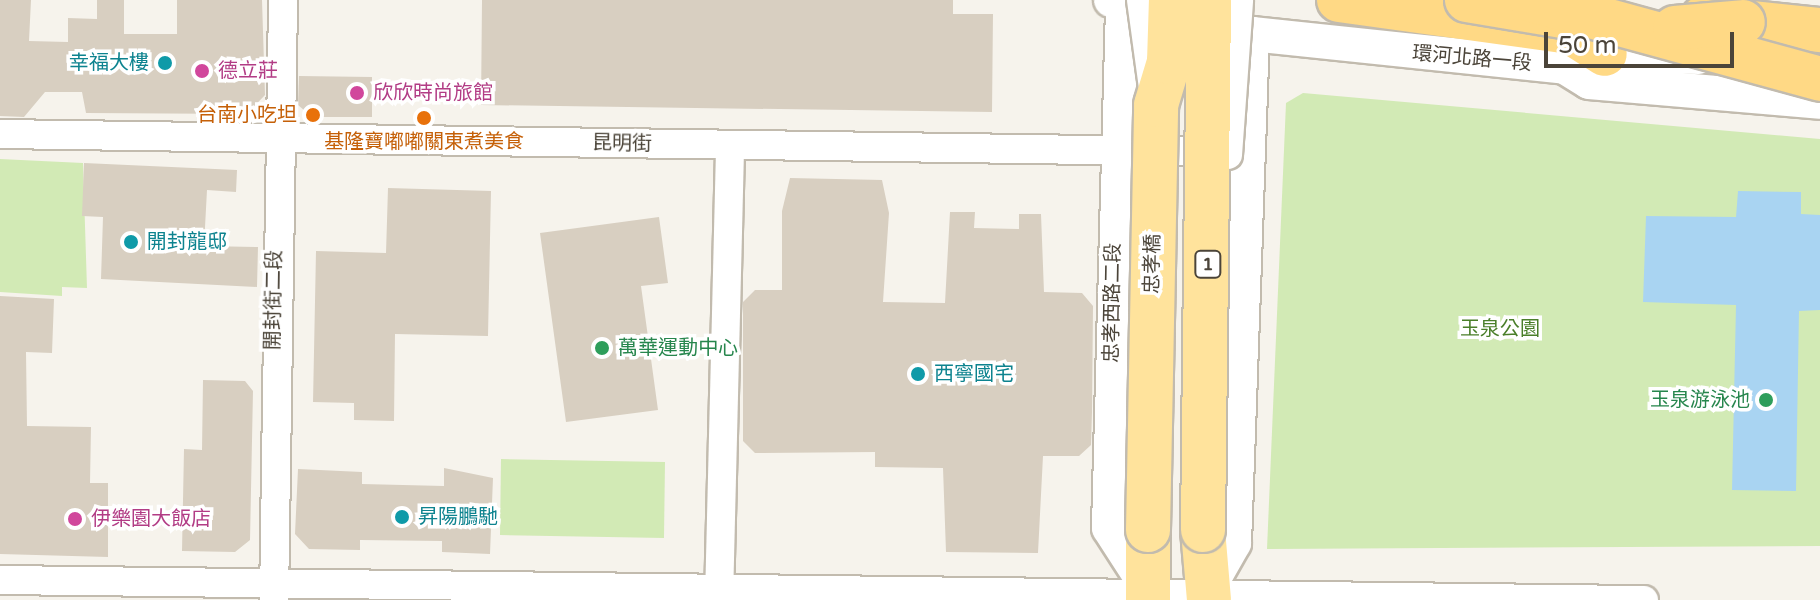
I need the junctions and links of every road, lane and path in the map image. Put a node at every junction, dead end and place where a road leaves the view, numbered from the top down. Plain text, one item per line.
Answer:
1 (283, 0) edge
2 (1171, 0) edge
3 (1209, 0) edge
4 (1239, 0) edge
5 (1339, 0) edge
6 (1467, 0) edge
7 (1794, 0) edge
8 (1810, 0) edge
9 (1125, 2) edge
10 (1820, 3) edge
11 (1527, 12) edge
12 (1820, 30) edge
13 (1252, 34) junction
14 (1596, 49) junction
15 (1820, 61) edge
16 (1820, 79) edge
17 (1820, 102) edge
18 (1156, 105) junction
19 (0, 134) edge
20 (278, 139) junction
21 (730, 145) junction
22 (1115, 151) junction
23 (1245, 153) junction
24 (1210, 191) junction
25 (0, 580) edge
26 (274, 592) edge
27 (1148, 594) edge
28 (719, 595) edge
29 (1209, 595) edge
30 (1644, 600) edge

1 - 20 street, 開封街二段
2 - 18 main road, 忠孝橋, bridge
3 - 24 main road, 1, bridge
4 - 24 street, bridge
5 - 11 highway
6 - 14 highway, bridge
7 - 10 highway
8 - 14 highway, bridge
9 - 13 street, 環河北路一段
9 - 18 street, bridge
9 - 22 street, 忠孝西路二段
11 - 12 highway
11 - 14 highway, bridge
13 - 14 street, 環河北路一段
13 - 23 street
14 - 15 street
14 - 16 highway, bridge
14 - 17 street, 環河北路一段
18 - 27 main road, 忠孝橋, bridge
19 - 20 street, 昆明街
20 - 21 street, 昆明街
20 - 26 street, 開封街二段
21 - 22 street, 昆明街
21 - 28 street
22 - 23 street, 昆明街
22 - 27 street, 忠孝西路二段
23 - 29 street
24 - 29 main road, 1, bridge
25 - 26 street
26 - 28 street
27 - 28 street
27 - 29 street
29 - 30 street

